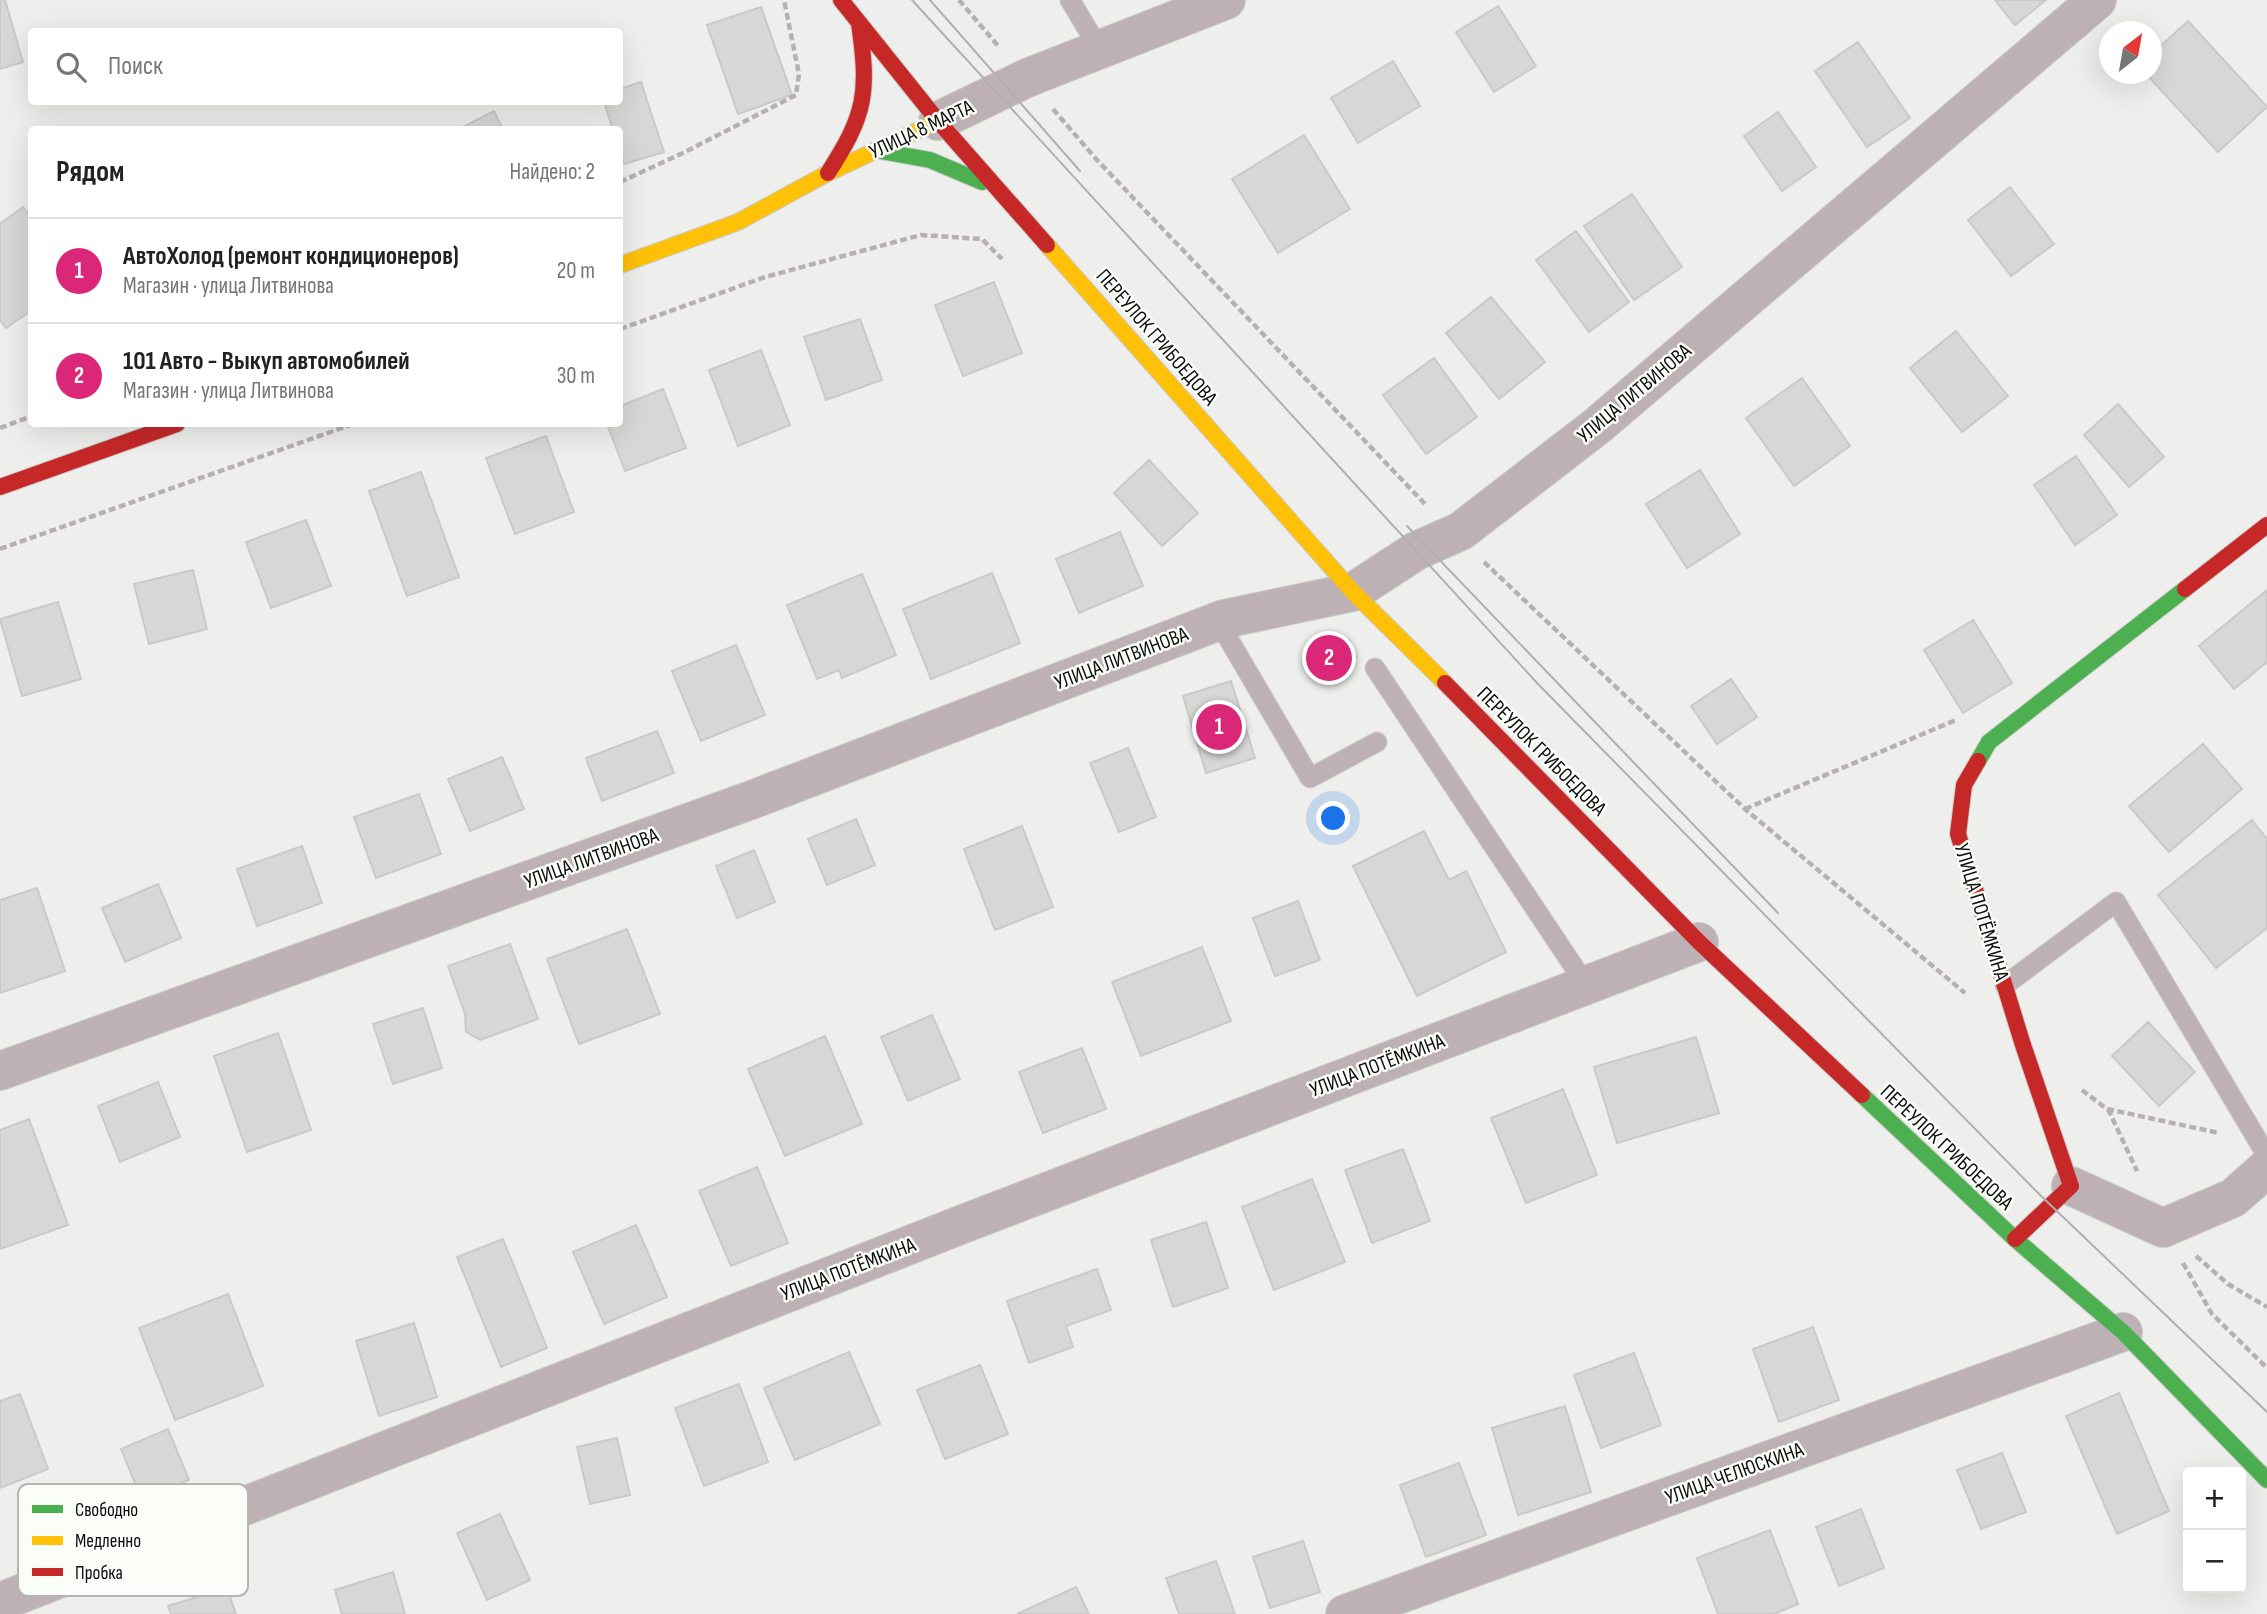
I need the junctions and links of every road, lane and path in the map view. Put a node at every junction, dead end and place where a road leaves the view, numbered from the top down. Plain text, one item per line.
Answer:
1 (784, 0) edge
2 (841, 0) edge
3 (1070, 0) edge
4 (1226, 0) edge
5 (2097, 0) edge
6 (859, 23) junction
7 (1100, 50) junction
8 (938, 121) junction
9 (875, 150) junction
10 (1097, 160) dead end
11 (828, 173) junction
12 (623, 181) edge
13 (1002, 194) junction
14 (623, 264) edge
15 (1010, 266) dead end
16 (623, 328) edge
17 (28, 418) edge
18 (169, 427) edge
19 (345, 427) edge
20 (0, 428) edge
21 (0, 487) edge
22 (2267, 525) edge
23 (1461, 531) junction
24 (0, 549) edge
25 (1353, 592) junction
26 (1218, 621) junction
27 (1375, 668) dead end
28 (1961, 718) dead end
29 (1377, 742) dead end
30 (1745, 809) junction
31 (1699, 942) junction
32 (1586, 985) junction
33 (2005, 985) junction
34 (1974, 1000) dead end
35 (0, 1071) edge
36 (2107, 1108) dead end
37 (2264, 1155) edge
38 (2071, 1186) junction
39 (2163, 1228) junction
40 (2015, 1240) junction
41 (2267, 1307) edge
42 (2123, 1332) junction
43 (2267, 1480) edge
44 (248, 1505) edge
45 (18, 1595) edge
46 (0, 1602) edge
47 (1345, 1614) edge

1 - 12 path
2 - 6 street, ПЕРЕУЛОК ГРИБОЕДОВА
3 - 7 lane
4 - 7 street, УЛИЦА 8 МАРТА
5 - 23 street, УЛИЦА ЛИТВИНОВА
6 - 8 street, ПЕРЕУЛОК ГРИБОЕДОВА
6 - 11 street
7 - 8 street, УЛИЦА 8 МАРТА
8 - 9 street, УЛИЦА 8 МАРТА
8 - 13 street, ПЕРЕУЛОК ГРИБОЕДОВА
9 - 11 street, УЛИЦА 8 МАРТА
9 - 13 street
10 - 23 path
11 - 14 street, УЛИЦА 8 МАРТА
13 - 25 street, ПЕРЕУЛОК ГРИБОЕДОВА
15 - 16 path
17 - 20 path
18 - 21 street
19 - 24 path
22 - 33 street, УЛИЦА ПОТЁМКИНА
23 - 25 street, УЛИЦА ЛИТВИНОВА
23 - 30 path
25 - 26 street, УЛИЦА ЛИТВИНОВА
25 - 31 street, ПЕРЕУЛОК ГРИБОЕДОВА
26 - 29 lane
26 - 35 street, УЛИЦА ЛИТВИНОВА
27 - 32 lane
28 - 30 path
30 - 34 path
31 - 32 street, УЛИЦА ПОТЁМКИНА
31 - 40 street, ПЕРЕУЛОК ГРИБОЕДОВА
32 - 44 street, УЛИЦА ПОТЁМКИНА
33 - 37 lane
33 - 38 street, УЛИЦА ПОТЁМКИНА
36 - 37 path
37 - 39 street
38 - 39 street
38 - 40 street
39 - 41 path
40 - 42 street, ПЕРЕУЛОК ГРИБОЕДОВА
42 - 43 street, ПЕРЕУЛОК ГРИБОЕДОВА
42 - 47 street, УЛИЦА ЧЕЛЮСКИНА
45 - 46 street, УЛИЦА ПОТЁМКИНА

